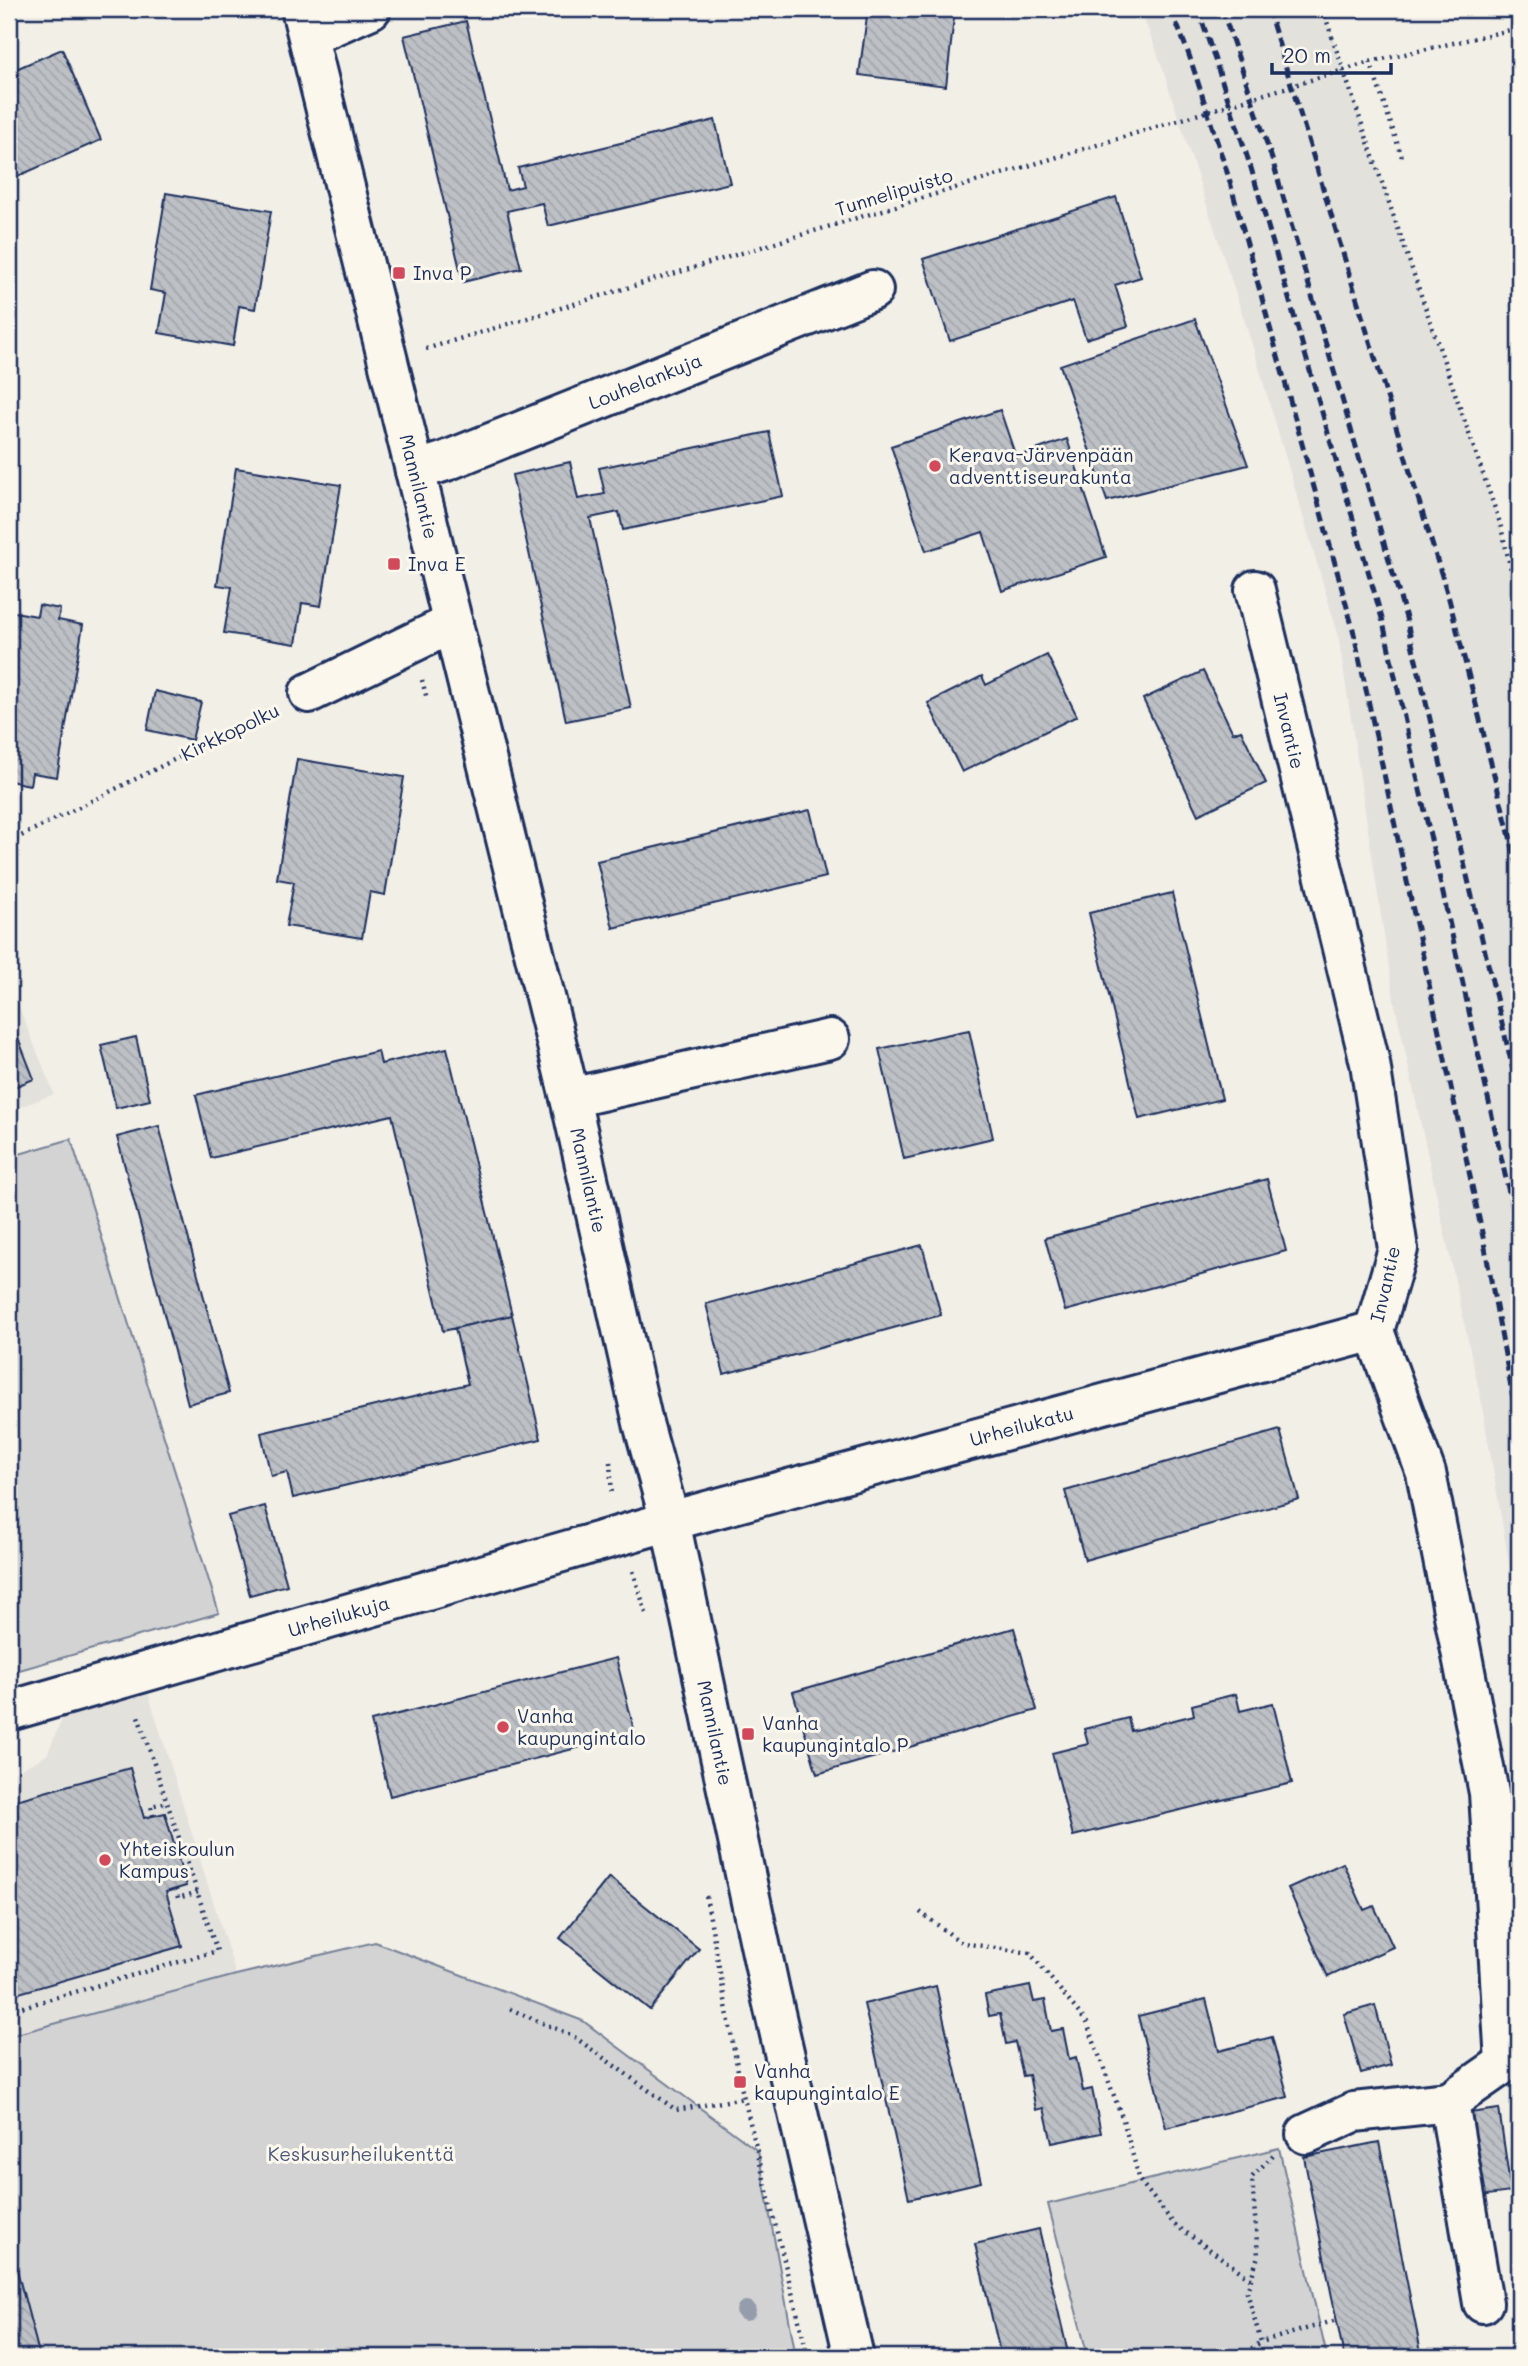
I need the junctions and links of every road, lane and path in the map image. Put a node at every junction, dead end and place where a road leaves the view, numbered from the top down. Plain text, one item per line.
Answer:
1 (371, 9) edge
2 (1323, 9) edge
3 (305, 22) edge
4 (1519, 28) edge
5 (1370, 62) junction
6 (1402, 157) dead end
7 (15, 225) dead end
8 (9, 261) edge
9 (873, 290) dead end
10 (426, 349) dead end
11 (415, 471) junction
12 (1255, 590) dead end
13 (1519, 604) edge
14 (453, 623) junction
15 (309, 693) joint
16 (9, 842) edge
17 (830, 1039) dead end
18 (570, 1098) junction
19 (1374, 1331) junction
20 (670, 1521) junction
21 (622, 1536) junction
22 (648, 1622) dead end
23 (135, 1706) dead end
24 (9, 1711) edge
25 (168, 1802) junction
26 (153, 1816) dead end
27 (703, 1885) dead end
28 (176, 1889) dead end
29 (198, 1892) junction
30 (920, 1912) dead end
31 (510, 2009) dead end
32 (9, 2011) edge
33 (744, 2098) junction
34 (1449, 2102) junction
35 (1306, 2134) joint
36 (1251, 2279) junction
37 (1483, 2303) dead end
38 (1337, 2320) dead end
39 (1261, 2342) junction
40 (808, 2357) edge
41 (854, 2357) edge
42 (1240, 2357) edge

1 - 3 street
2 - 13 path, bridge
3 - 11 street, Mannilantie
4 - 5 path, Tunnelipuisto
5 - 6 path
5 - 10 path, Tunnelipuisto
7 - 8 path
9 - 11 street, Louhelankuja
11 - 14 street, Mannilantie
12 - 19 street, Invantie
14 - 15 street
14 - 18 street, Mannilantie
15 - 16 path, Kirkkopolku
17 - 18 street
18 - 20 street, Mannilantie
19 - 20 street, Urheilukatu
19 - 34 street, Invantie
20 - 21 street, Urheilukuja
20 - 41 street, Mannilantie
21 - 22 path
21 - 24 street, Urheilukuja
23 - 25 path
25 - 26 path
25 - 29 path
27 - 33 path
28 - 29 path
29 - 32 path
30 - 36 path
31 - 33 path
33 - 40 path
34 - 35 street
34 - 37 street
35 - 36 path
36 - 39 path
38 - 39 path
39 - 42 path

